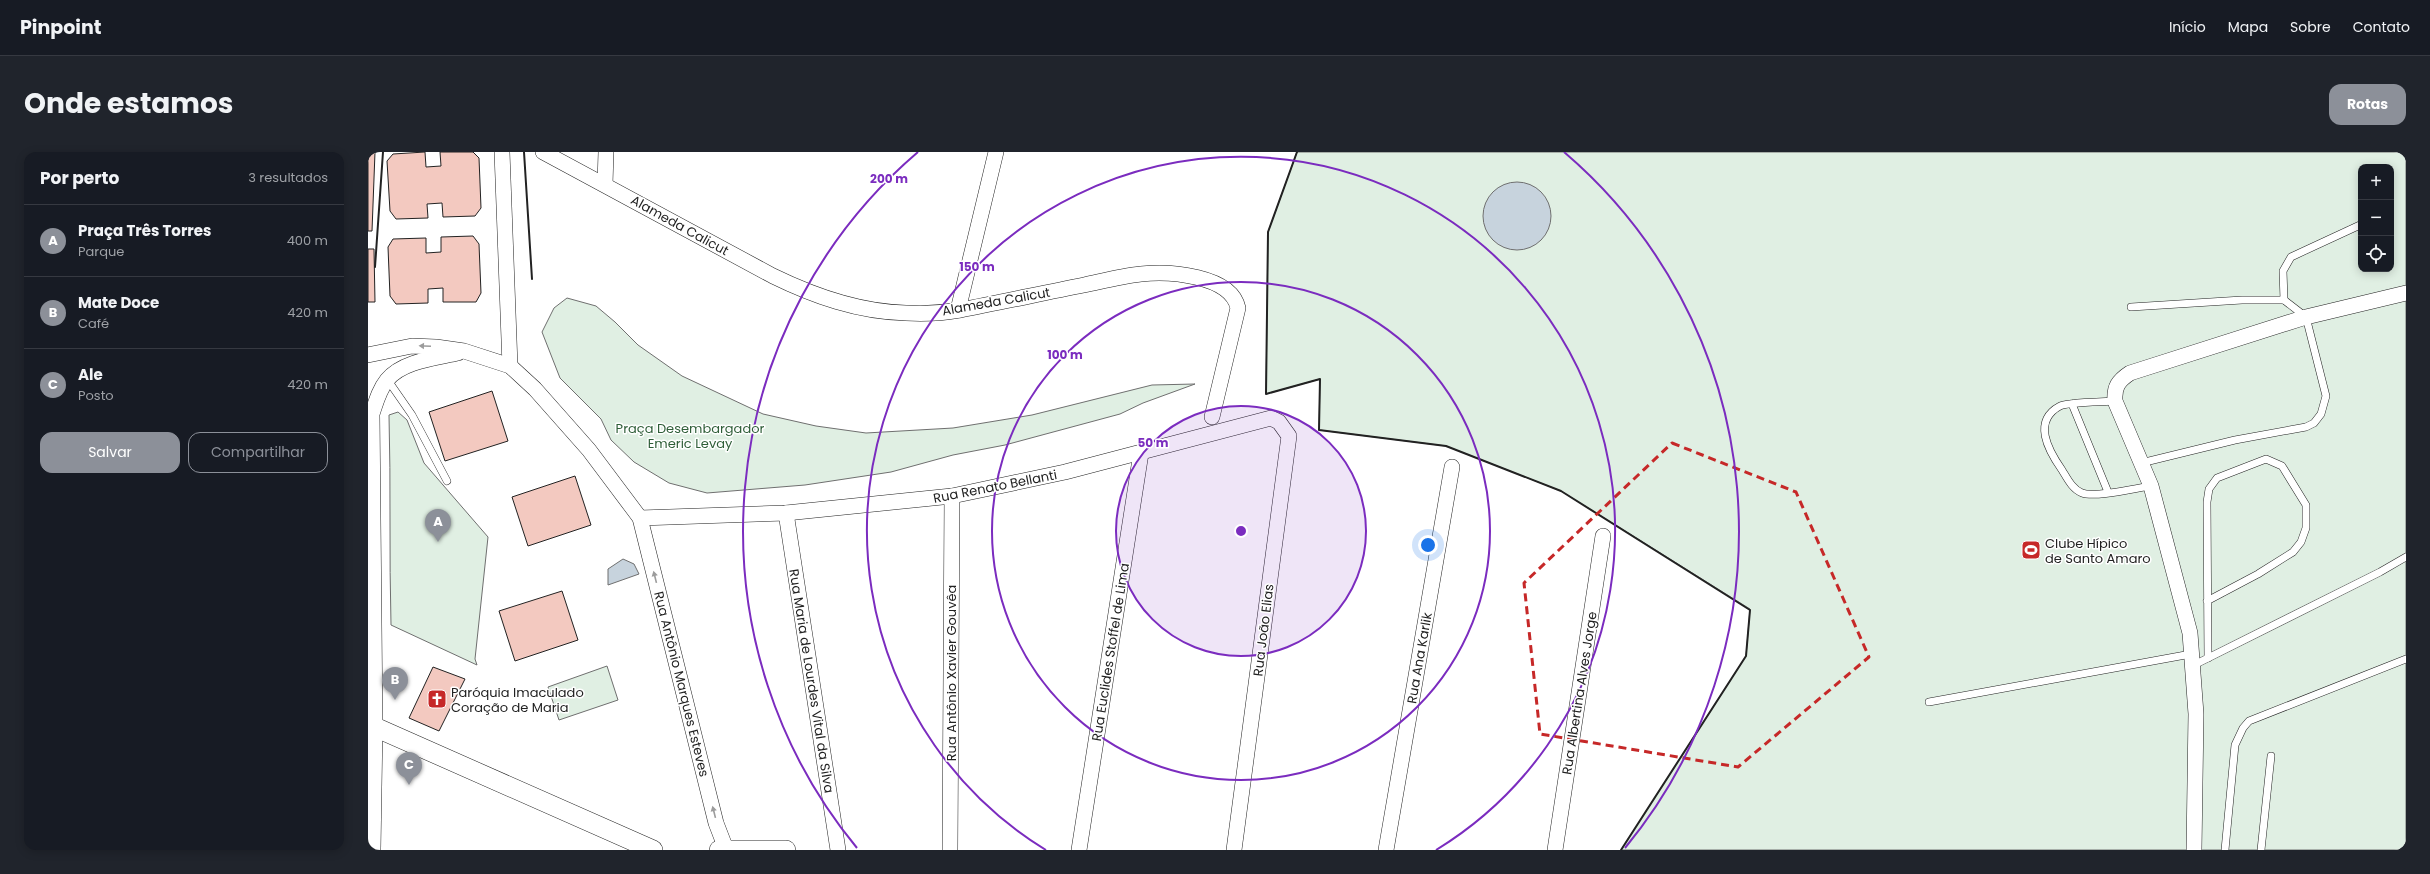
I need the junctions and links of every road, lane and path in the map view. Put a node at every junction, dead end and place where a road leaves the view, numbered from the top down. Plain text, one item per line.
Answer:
1 (502, 152) edge
2 (543, 152) edge
3 (606, 152) edge
4 (995, 152) edge
5 (605, 184) junction
6 (2358, 226) edge
7 (2406, 293) edge
8 (2284, 300) junction
9 (2131, 307) dead end
10 (958, 310) junction
11 (2306, 317) junction
12 (401, 348) junction
13 (464, 351) junction
14 (368, 355) edge
15 (510, 366) junction
16 (408, 367) junction
17 (378, 385) edge
18 (2115, 401) junction
19 (2072, 404) junction
20 (1212, 417) dead end
21 (1271, 418) joint
22 (1141, 453) junction
23 (2141, 463) junction
24 (1452, 467) dead end
25 (447, 481) dead end
26 (2151, 486) junction
27 (2108, 492) junction
28 (952, 496) junction
29 (786, 513) junction
30 (640, 518) junction
31 (1604, 536) dead end
32 (2406, 557) edge
33 (2207, 601) junction
34 (2208, 658) junction
35 (2406, 658) edge
36 (2192, 660) junction
37 (1929, 702) dead end
38 (372, 725) edge
39 (2271, 756) dead end
40 (634, 846) edge
41 (374, 850) edge
42 (653, 850) edge
43 (723, 850) edge
44 (782, 850) edge
45 (786, 850) edge
46 (838, 850) edge
47 (950, 850) edge
48 (1079, 850) edge
49 (1234, 850) edge
50 (1386, 850) edge
51 (1556, 850) edge
52 (2194, 850) edge
53 (2225, 850) edge
54 (2261, 850) edge

1 - 15 street
2 - 5 street, Alameda Calicut
3 - 5 street
4 - 10 street
5 - 10 street, Alameda Calicut
6 - 8 lane
7 - 11 street
8 - 9 lane
8 - 11 lane
10 - 20 street, Alameda Calicut
11 - 18 street
11 - 23 lane
13 -> 12 street
12 - 14 street
12 - 16 street
13 - 15 street
13 - 16 street
15 - 30 street
16 - 17 street
17 - 25 lane
17 - 38 street
18 - 19 lane
18 - 23 street
19 - 27 lane
19 - 27 lane
21 - 22 street, Rua Renato Bellanti
21 - 49 street, Rua João Elias
22 - 28 street, Rua Renato Bellanti
22 - 48 street, Rua Euclides Stoffel de Lima
23 - 26 street
24 - 50 street, Rua Ana Karlik
26 - 27 lane
26 - 36 street
28 - 29 street, Rua Renato Bellanti
28 - 47 street, Rua Antônio Xavier Gouvêa
29 - 30 street, Rua Renato Bellanti
29 - 46 street, Rua Maria de Lourdes Vital da Silva
43 -> 30 street, Rua Antônio Marques Esteves
31 - 51 street, Rua Albertina Alves Jorge
32 - 34 lane
33 - 33 lane
33 - 34 lane
34 - 36 lane
35 - 53 lane
36 - 37 lane
36 - 52 street
38 - 40 street
38 - 41 street
39 - 54 lane
40 - 42 street
43 - 44 street
44 - 45 street

